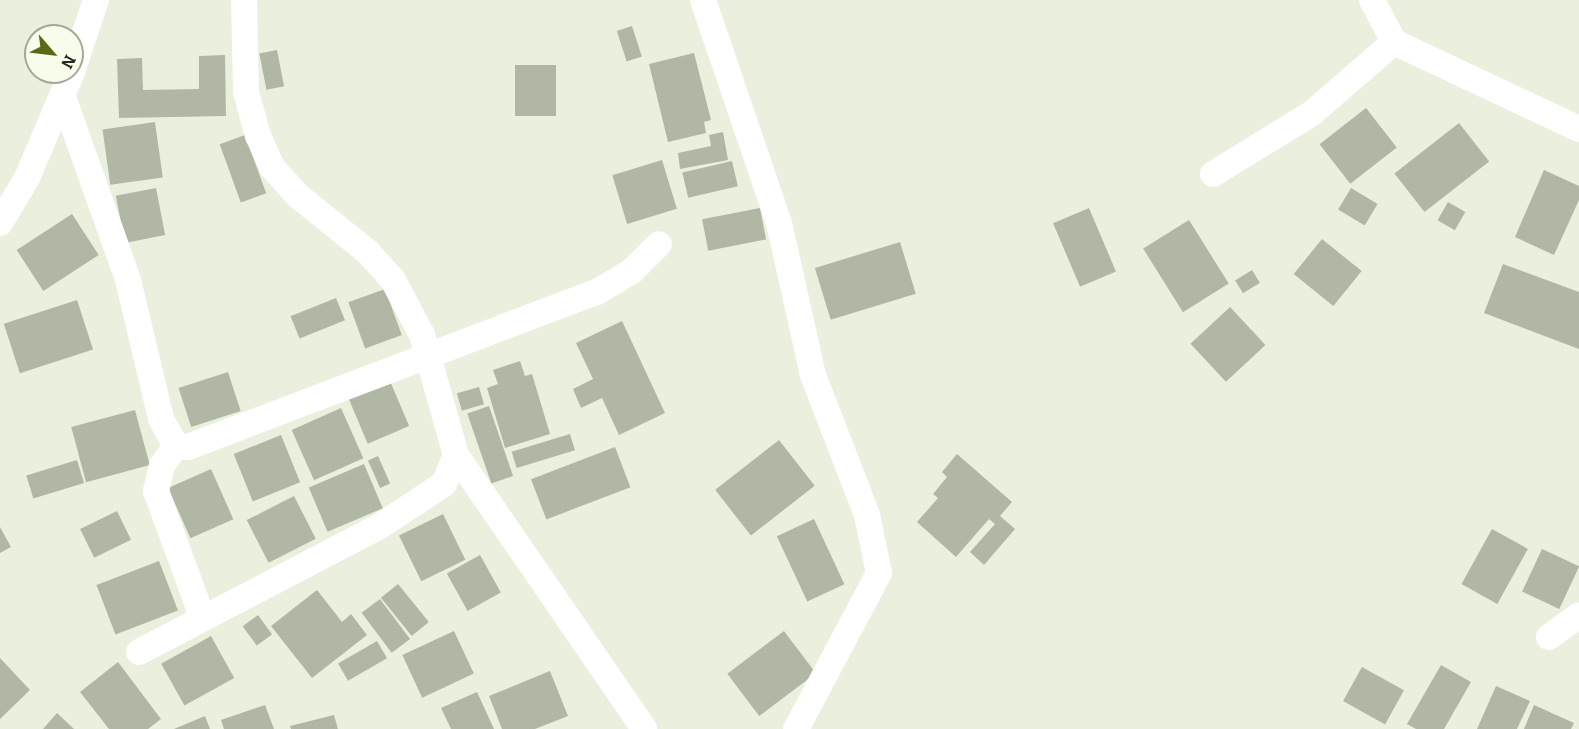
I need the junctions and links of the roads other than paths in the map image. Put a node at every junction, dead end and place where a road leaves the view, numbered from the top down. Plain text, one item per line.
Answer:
1 (96, 0) edge
2 (244, 0) edge
3 (703, 0) edge
4 (1372, 0) edge
5 (84, 36) edge
6 (1394, 42) junction
7 (68, 84) edge
8 (63, 97) junction
9 (1579, 129) edge
10 (1213, 174) dead end
11 (0, 223) edge
12 (659, 244) dead end
13 (429, 355) junction
14 (176, 446) junction
15 (456, 455) junction
16 (1579, 615) edge
17 (202, 617) junction
18 (1549, 637) dead end
19 (139, 652) dead end
20 (644, 729) edge
21 (796, 729) edge

1 - 5 street
2 - 13 street
3 - 21 street
4 - 6 street
6 - 9 street
6 - 10 street
7 - 8 street
8 - 11 street
8 - 14 street
12 - 13 street
13 - 14 street
13 - 15 street
14 - 17 street
15 - 17 street
15 - 20 street
16 - 18 street
17 - 19 street

